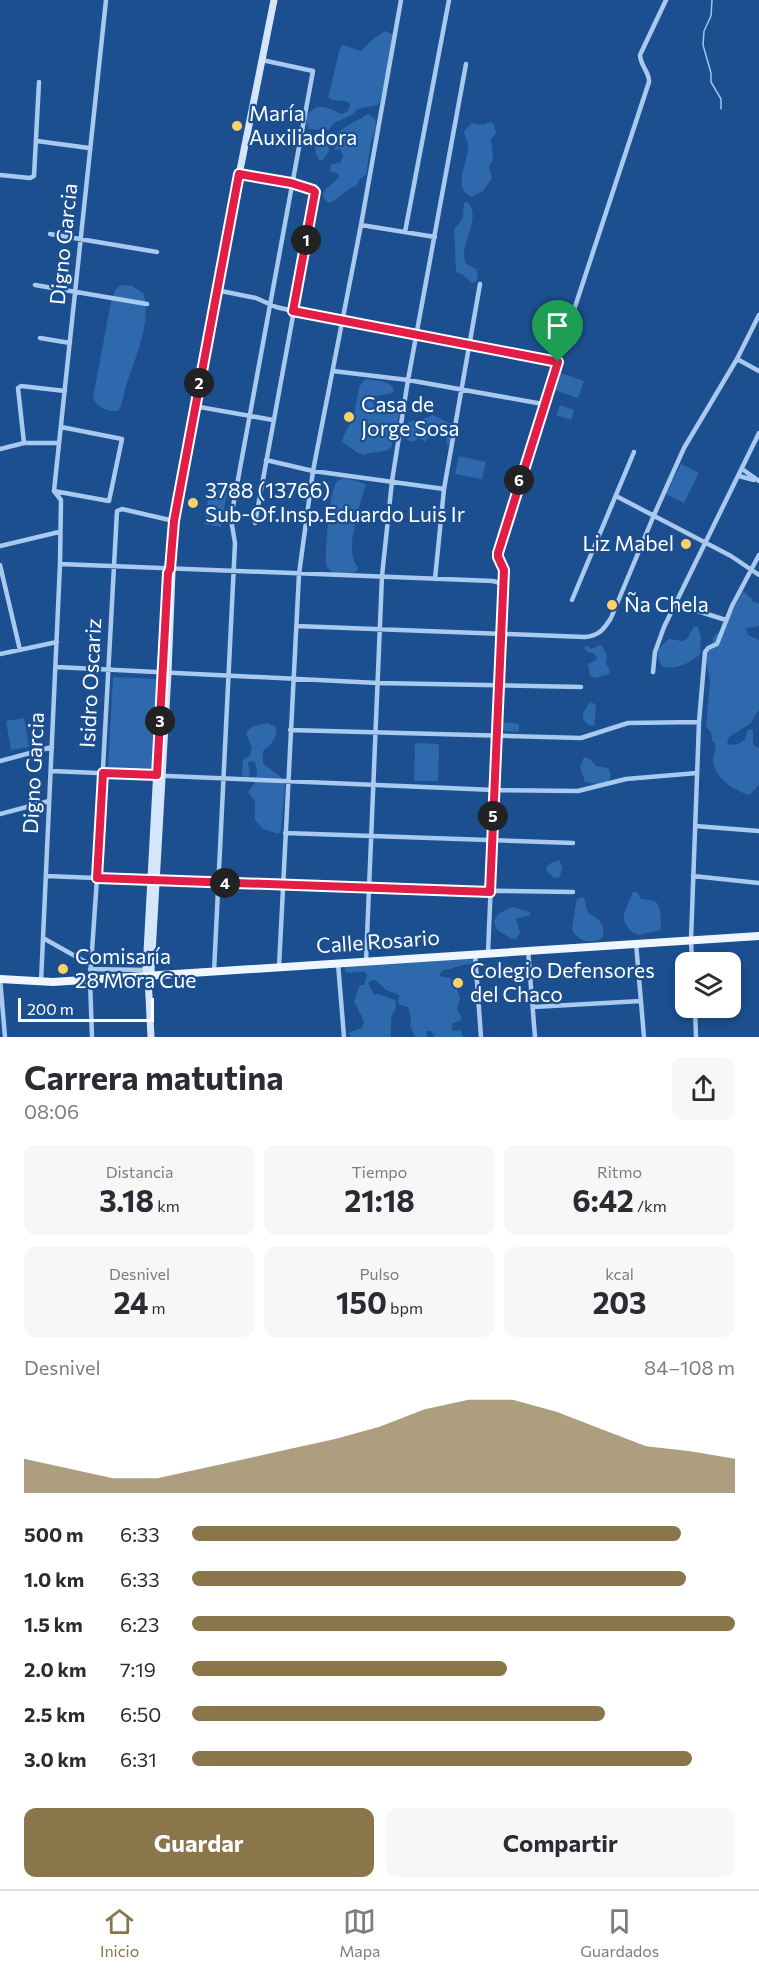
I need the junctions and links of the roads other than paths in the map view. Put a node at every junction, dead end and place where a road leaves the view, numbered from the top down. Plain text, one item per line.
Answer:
1 (106, 0) edge
2 (274, 0) edge
3 (401, 0) edge
4 (449, 0) edge
5 (666, 0) edge
6 (262, 60) junction
7 (466, 64) dead end
8 (39, 82) dead end
9 (37, 141) junction
10 (89, 148) junction
11 (239, 174) junction
12 (0, 175) edge
13 (291, 183) junction
14 (361, 225) junction
15 (405, 232) junction
16 (50, 234) dead end
17 (435, 237) junction
18 (81, 239) junction
19 (157, 252) dead end
20 (480, 284) dead end
21 (35, 285) dead end
22 (216, 290) junction
23 (75, 291) junction
24 (147, 304) dead end
25 (270, 304) junction
26 (293, 311) junction
27 (759, 315) edge
28 (342, 321) junction
29 (416, 335) junction
30 (40, 338) dead end
31 (70, 343) junction
32 (470, 344) junction
33 (737, 359) junction
34 (558, 362) junction
35 (333, 371) junction
36 (759, 371) edge
37 (408, 380) junction
38 (462, 389) junction
39 (64, 391) junction
40 (543, 404) junction
41 (194, 406) junction
42 (249, 416) junction
43 (273, 420) junction
44 (61, 427) junction
45 (759, 433) edge
46 (24, 443) junction
47 (59, 443) junction
48 (0, 449) edge
49 (634, 452) dead end
50 (266, 460) junction
51 (742, 469) junction
52 (313, 471) junction
53 (738, 476) junction
54 (392, 481) junction
55 (758, 481) edge
56 (444, 489) junction
57 (54, 491) junction
58 (616, 496) junction
59 (654, 515) junction
60 (174, 521) junction
61 (255, 523) dead end
62 (59, 532) junction
63 (705, 543) junction
64 (0, 546) edge
65 (759, 555) edge
66 (60, 564) junction
67 (0, 565) edge
68 (114, 566) junction
69 (170, 569) junction
70 (751, 570) junction
71 (233, 571) junction
72 (299, 574) junction
73 (759, 575) edge
74 (382, 576) junction
75 (435, 579) junction
76 (503, 584) junction
77 (572, 600) dead end
78 (675, 604) junction
79 (726, 620) junction
80 (296, 626) junction
81 (380, 630) junction
82 (502, 635) junction
83 (57, 642) junction
84 (20, 650) junction
85 (0, 654) edge
86 (56, 667) junction
87 (108, 670) junction
88 (166, 672) junction
89 (653, 672) dead end
90 (228, 675) junction
91 (292, 679) junction
92 (378, 683) junction
93 (499, 685) junction
94 (580, 687) dead end
95 (699, 722) junction
96 (290, 730) junction
97 (376, 733) junction
98 (496, 736) junction
99 (52, 747) junction
100 (0, 761) edge
101 (51, 771) junction
102 (103, 773) junction
103 (697, 773) junction
104 (160, 775) junction
105 (223, 779) junction
106 (287, 782) junction
107 (374, 785) junction
108 (494, 790) junction
109 (49, 801) junction
110 (0, 814) edge
111 (695, 826) junction
112 (759, 831) edge
113 (285, 833) junction
114 (371, 836) junction
115 (492, 841) junction
116 (573, 843) dead end
117 (46, 876) junction
118 (693, 876) junction
119 (97, 878) junction
120 (154, 880) junction
121 (759, 882) edge
122 (218, 883) junction
123 (282, 885) junction
124 (369, 889) junction
125 (490, 892) junction
126 (573, 892) dead end
127 (759, 936) edge
128 (43, 938) junction
129 (691, 940) junction
130 (636, 943) junction
131 (528, 950) junction
132 (692, 952) edge
133 (488, 953) junction
134 (475, 954) junction
135 (366, 961) junction
136 (338, 963) junction
137 (91, 967) junction
138 (279, 967) junction
139 (213, 972) junction
140 (126, 973) junction
141 (147, 973) junction
142 (0, 979) edge
143 (90, 980) junction
144 (41, 982) junction
145 (641, 1001) junction
146 (533, 1007) junction
147 (695, 1018) edge
148 (5, 1037) edge
149 (92, 1037) edge
150 (152, 1037) edge
151 (344, 1037) edge
152 (481, 1037) edge
153 (535, 1037) edge
154 (644, 1037) edge
155 (696, 1037) edge

1 - 10 street, Digno Garcia
2 - 6 street
3 - 14 street
4 - 15 street
5 - 34 street
6 - 11 street
6 - 13 street
7 - 17 street
8 - 9 street
9 - 10 street
9 - 12 street
10 - 18 street, Digno Garcia
11 - 13 street
11 - 22 street
13 - 25 street
13 - 26 street
14 - 15 street
14 - 28 street
15 - 17 street
16 - 18 street
17 - 29 street
18 - 19 street
18 - 23 street, Digno Garcia
20 - 32 street
21 - 23 street
22 - 25 street
22 - 41 street
23 - 24 street
23 - 31 street, Digno Garcia
25 - 26 street
25 - 42 street
26 - 28 street
26 - 43 street
27 - 33 street
28 - 29 street
28 - 35 street
29 - 32 street
29 - 37 street
30 - 31 street
31 - 39 street, Digno Garcia
32 - 34 street
32 - 38 street
33 - 36 street
33 - 59 street
34 - 40 street
35 - 37 street
35 - 52 street
37 - 38 street
37 - 54 street
38 - 40 street
38 - 56 street
39 - 44 street, Digno Garcia
39 - 46 street
40 - 76 street
41 - 42 street
41 - 60 street
42 - 43 street
42 - 71 street
43 - 50 street
44 - 47 street, Digno Garcia
44 - 57 street
45 - 51 street
46 - 47 street
46 - 48 street
47 - 57 street, Digno Garcia
49 - 58 street
50 - 52 street
50 - 61 street
51 - 53 street
51 - 55 street
52 - 54 street
52 - 72 street
53 - 55 street
53 - 63 street
54 - 56 street
54 - 74 street
56 - 75 street
57 - 62 street, Digno Garcia
58 - 59 street
58 - 77 street
59 - 63 street
59 - 82 street
60 - 68 street, Isidro Oscariz
60 - 69 street
62 - 64 street
62 - 66 street, Digno Garcia
63 - 70 street
63 - 78 street
65 - 70 street
66 - 68 street
66 - 83 street, Digno Garcia
67 - 84 street
68 - 69 street
68 - 87 street, Isidro Oscariz
69 - 71 street
69 - 88 street
70 - 73 street
70 - 79 street
71 - 72 street
71 - 90 street
72 - 74 street
72 - 80 street
74 - 75 street
74 - 81 street
75 - 76 street
76 - 82 street
78 - 79 street
78 - 89 street
79 - 95 street
80 - 81 street
80 - 91 street
81 - 82 street
81 - 92 street
82 - 93 street
83 - 84 street
83 - 86 street, Digno Garcia
84 - 85 street
86 - 87 street
86 - 99 street, Digno Garcia
87 - 88 street
87 - 102 street, Isidro Oscariz
88 - 90 street
88 - 104 street
90 - 91 street
90 - 105 street
91 - 92 street
91 - 96 street
92 - 93 street
92 - 97 street
93 - 94 street
93 - 98 street
95 - 98 street
95 - 103 street
96 - 97 street
96 - 106 street
97 - 98 street
97 - 107 street
98 - 108 street
99 - 100 street
99 - 101 street, Digno Garcia
101 - 102 street
101 - 109 street, Digno Garcia
102 - 104 street
102 - 119 street, Isidro Oscariz
103 - 108 street
103 - 111 street
104 - 105 street
104 - 120 street
105 - 106 street
105 - 122 street
106 - 107 street
106 - 113 street
107 - 108 street
107 - 114 street
108 - 115 street
109 - 110 street
109 - 117 street, Digno Garcia
111 - 112 street
111 - 118 street
113 - 114 street
113 - 123 street
114 - 115 street
114 - 124 street
115 - 116 street
115 - 125 street
117 - 119 street
117 - 128 street, Digno Garcia
118 - 121 street
118 - 129 street
119 - 120 street
119 - 137 street, Isidro Oscariz
120 - 122 street
120 - 141 street
122 - 123 street
122 - 139 street
123 - 124 street
123 - 138 street
124 - 125 street
124 - 135 street
125 - 126 street
125 - 133 street
127 - 129 main road, Calle Rosario
128 - 137 street
128 - 144 street, Digno Garcia
129 - 130 main road, Calle Rosario
129 - 132 street
130 - 131 main road, Calle Rosario
130 - 145 street
131 - 133 main road, Calle Rosario
131 - 146 street
133 - 134 main road, Calle Rosario
134 - 135 main road, Calle Rosario
134 - 152 street
135 - 136 main road, Calle Rosario
136 - 138 main road, Calle Rosario
136 - 151 street
137 - 140 street
137 - 143 street, Isidro Oscariz
138 - 139 main road, Calle Rosario
139 - 141 main road, Calle Rosario
140 - 141 main road, Calle Rosario
140 - 143 main road, Calle Rosario
141 - 150 street
142 - 144 main road, Calle Rosario
142 - 148 street
143 - 144 main road, Calle Rosario
143 - 149 street, Isidro Oscariz
145 - 146 street
145 - 154 street
146 - 153 street
147 - 155 street

